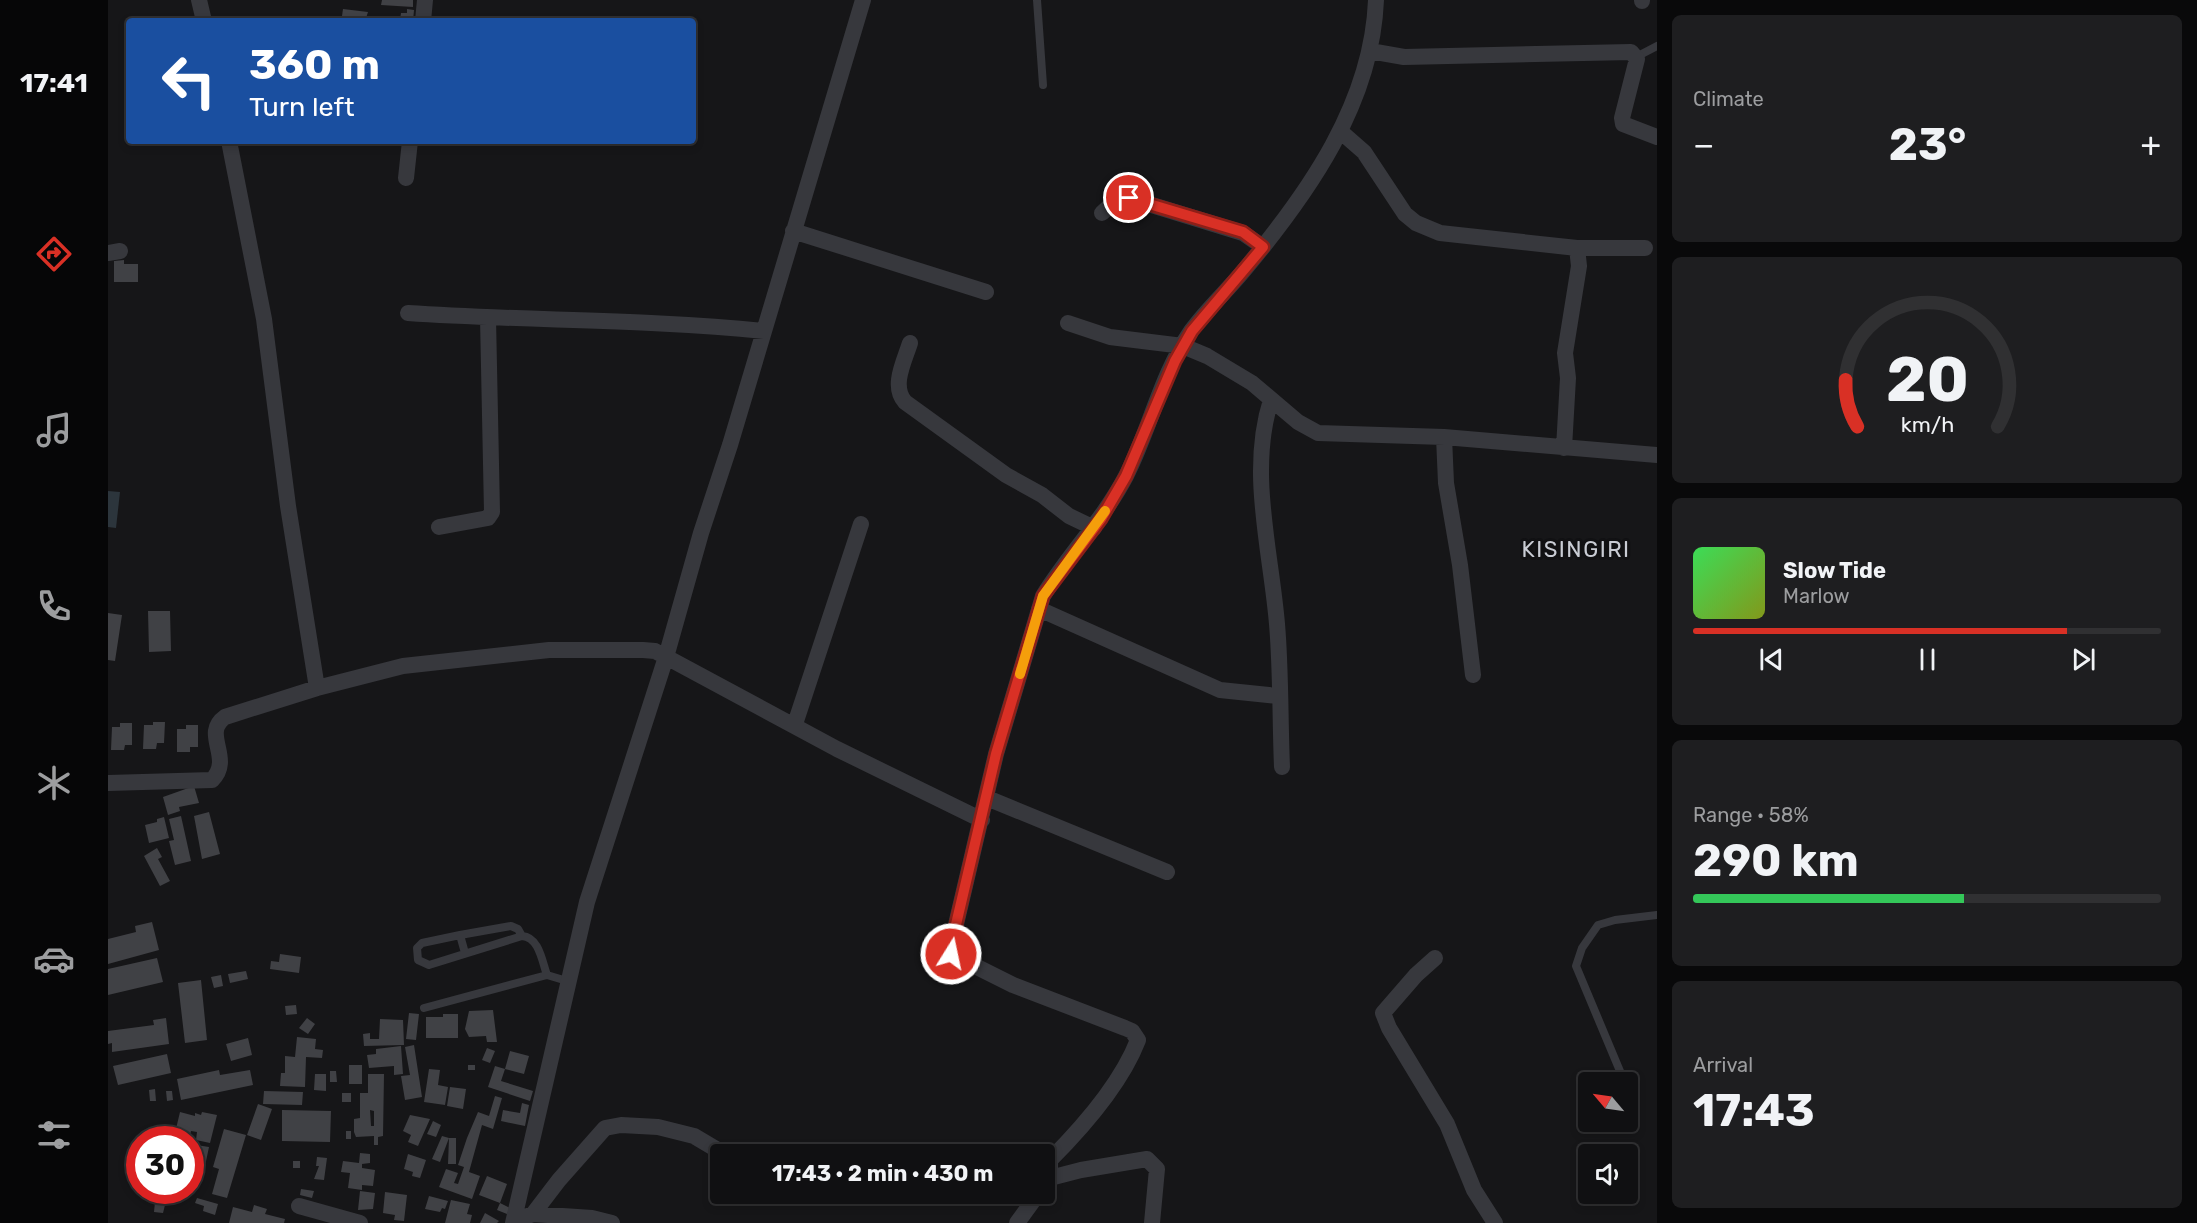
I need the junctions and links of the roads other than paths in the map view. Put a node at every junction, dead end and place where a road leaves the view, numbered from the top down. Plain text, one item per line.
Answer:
1 (199, 0) edge
2 (425, 0) edge
3 (863, 0) edge
4 (1037, 0) edge
5 (1376, 0) edge
6 (203, 18) edge
7 (423, 18) edge
8 (1657, 46) edge
9 (1370, 51) junction
10 (1636, 57) junction
11 (1043, 85) dead end
12 (1340, 131) junction
13 (1657, 137) edge
14 (230, 144) edge
15 (410, 144) edge
16 (406, 178) dead end
17 (1102, 213) dead end
18 (793, 231) junction
19 (1263, 247) junction
20 (1577, 248) junction
21 (1645, 248) dead end
22 (986, 292) dead end
23 (408, 313) dead end
24 (488, 318) junction
25 (1068, 323) dead end
26 (764, 331) junction
27 (910, 343) dead end
28 (1183, 346) junction
29 (1271, 400) junction
30 (1444, 437) junction
31 (1564, 448) junction
32 (1657, 454) edge
33 (861, 524) dead end
34 (439, 526) dead end
35 (1094, 528) junction
36 (1039, 609) junction
37 (666, 657) junction
38 (1473, 675) dead end
39 (317, 688) junction
40 (1278, 696) junction
41 (795, 724) junction
42 (1282, 767) dead end
43 (108, 783) edge
44 (987, 798) junction
45 (982, 820) junction
46 (1167, 872) dead end
47 (1657, 915) edge
48 (460, 935) junction
49 (522, 936) junction
50 (465, 953) junction
51 (1435, 958) dead end
52 (547, 975) junction
53 (567, 981) junction
54 (424, 1008) dead end
55 (1621, 1072) edge
56 (710, 1146) edge
57 (1055, 1155) edge
58 (1055, 1179) edge
59 (1031, 1204) edge
60 (298, 1206) dead end
61 (533, 1214) junction
62 (514, 1222) edge
63 (360, 1223) edge
64 (612, 1223) edge
65 (1017, 1223) edge
66 (1152, 1223) edge
67 (1495, 1223) edge

1 - 6 street
2 - 7 street
3 - 18 street
4 - 11 lane
5 - 9 street
8 - 10 lane
9 - 10 street
9 - 12 street
10 - 13 street
12 - 19 street
12 - 20 street
14 - 39 street
15 - 16 street
17 - 19 street
18 - 22 street
18 - 26 street
19 - 28 street
20 - 21 street
20 - 31 street
23 - 24 street
24 - 26 street
24 - 34 street
25 - 28 street
26 - 37 street
27 - 35 street
28 - 29 street
28 - 35 street
29 - 30 street
29 - 40 street
30 - 31 street
30 - 38 street
31 - 32 street
33 - 41 street
35 - 36 street
36 - 40 street
36 - 44 street
37 - 39 street
37 - 41 street
37 - 53 street
39 - 43 street
40 - 42 street
41 - 45 street
44 - 45 street
44 - 46 street
45 - 57 street
47 - 55 lane
48 - 49 lane
48 - 50 lane
48 - 50 lane
49 - 50 lane
49 - 52 lane
51 - 67 street
52 - 53 lane
52 - 54 lane
53 - 62 street
56 - 61 street
58 - 66 street
59 - 65 street
60 - 63 street
61 - 62 street
61 - 64 street

